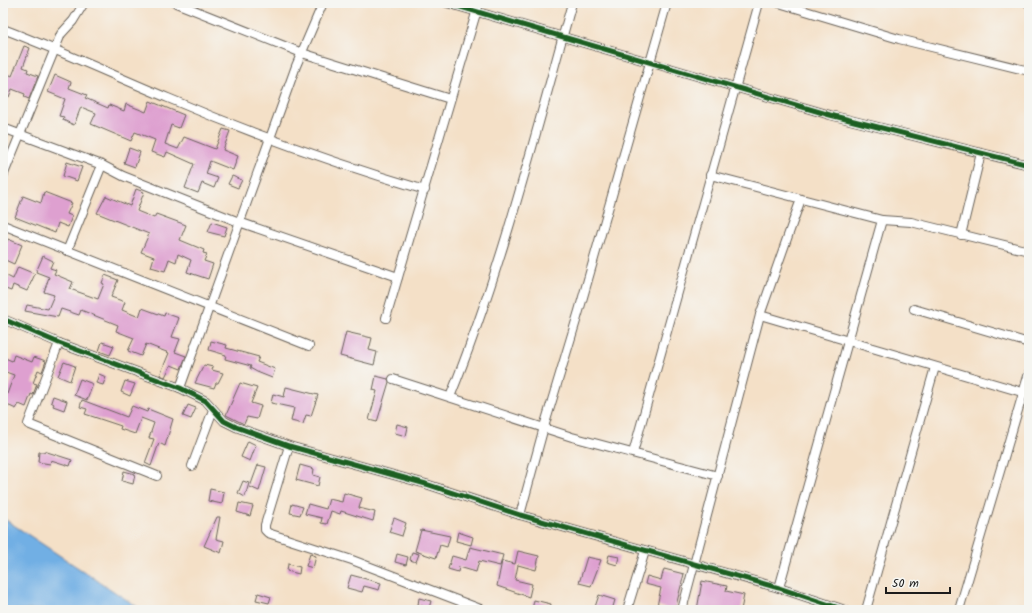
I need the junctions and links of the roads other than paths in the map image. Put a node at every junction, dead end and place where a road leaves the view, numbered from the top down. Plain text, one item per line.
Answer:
1 (84, 3) edge
2 (176, 3) edge
3 (323, 3) edge
4 (447, 3) edge
5 (479, 3) edge
6 (572, 3) edge
7 (667, 3) edge
8 (759, 3) edge
9 (779, 3) edge
10 (477, 12) junction
11 (3, 29) edge
12 (563, 36) junction
13 (54, 49) junction
14 (302, 53) junction
15 (649, 62) junction
16 (1029, 71) edge
17 (736, 87) junction
18 (450, 99) junction
19 (3, 128) edge
20 (21, 134) junction
21 (270, 138) junction
22 (981, 153) junction
23 (102, 165) junction
24 (1029, 165) edge
25 (710, 175) junction
26 (3, 176) edge
27 (425, 190) junction
28 (801, 199) junction
29 (882, 220) junction
30 (239, 222) junction
31 (3, 225) edge
32 (961, 235) junction
33 (67, 251) junction
34 (1029, 251) edge
35 (398, 277) junction
36 (209, 308) junction
37 (914, 309) dead end
38 (760, 315) junction
39 (386, 318) dead end
40 (3, 319) edge
41 (848, 342) junction
42 (60, 343) junction
43 (1029, 343) edge
44 (309, 346) dead end
45 (935, 367) junction
46 (1029, 373) edge
47 (393, 379) dead end
48 (180, 388) junction
49 (1026, 393) edge
50 (450, 397) junction
51 (213, 410) junction
52 (544, 427) junction
53 (289, 446) junction
54 (633, 453) junction
55 (192, 466) dead end
56 (157, 476) dead end
57 (718, 476) junction
58 (520, 515) junction
59 (645, 551) junction
60 (694, 564) junction
61 (778, 588) junction
62 (483, 610) edge
63 (627, 610) edge
64 (682, 610) edge
65 (845, 610) edge
66 (866, 610) edge
67 (959, 610) edge

1 - 13 street
2 - 14 street
3 - 14 street
4 - 10 street
5 - 10 street
6 - 12 street
7 - 15 street
8 - 17 street
9 - 16 street
10 - 12 street
10 - 18 street
11 - 13 street
12 - 15 street
12 - 50 street
13 - 20 street
13 - 21 street
14 - 18 street
14 - 21 street
15 - 17 street
15 - 52 street
17 - 22 street
17 - 25 street
18 - 27 street
19 - 20 street
20 - 23 street
20 - 26 street
21 - 27 street
21 - 30 street
22 - 24 street
22 - 32 street
23 - 30 street
23 - 33 street
25 - 28 street
25 - 54 street
27 - 35 street
28 - 29 street
28 - 38 street
29 - 32 street
29 - 41 street
30 - 35 street
30 - 36 street
31 - 33 street
32 - 34 street
33 - 36 street
35 - 39 street
36 - 44 street
36 - 48 street
37 - 43 street
38 - 41 street
38 - 57 street
40 - 42 street
41 - 45 street
41 - 61 street
42 - 48 street
42 - 56 street
45 - 49 street
45 - 66 street
46 - 49 street
47 - 50 street
48 - 51 street
49 - 67 street
50 - 52 street
51 - 53 street
51 - 55 street
52 - 54 street
52 - 58 street
53 - 58 street
53 - 62 street
54 - 57 street
57 - 60 street
58 - 59 street
59 - 60 street
59 - 63 street
60 - 61 street
60 - 64 street
61 - 65 street

